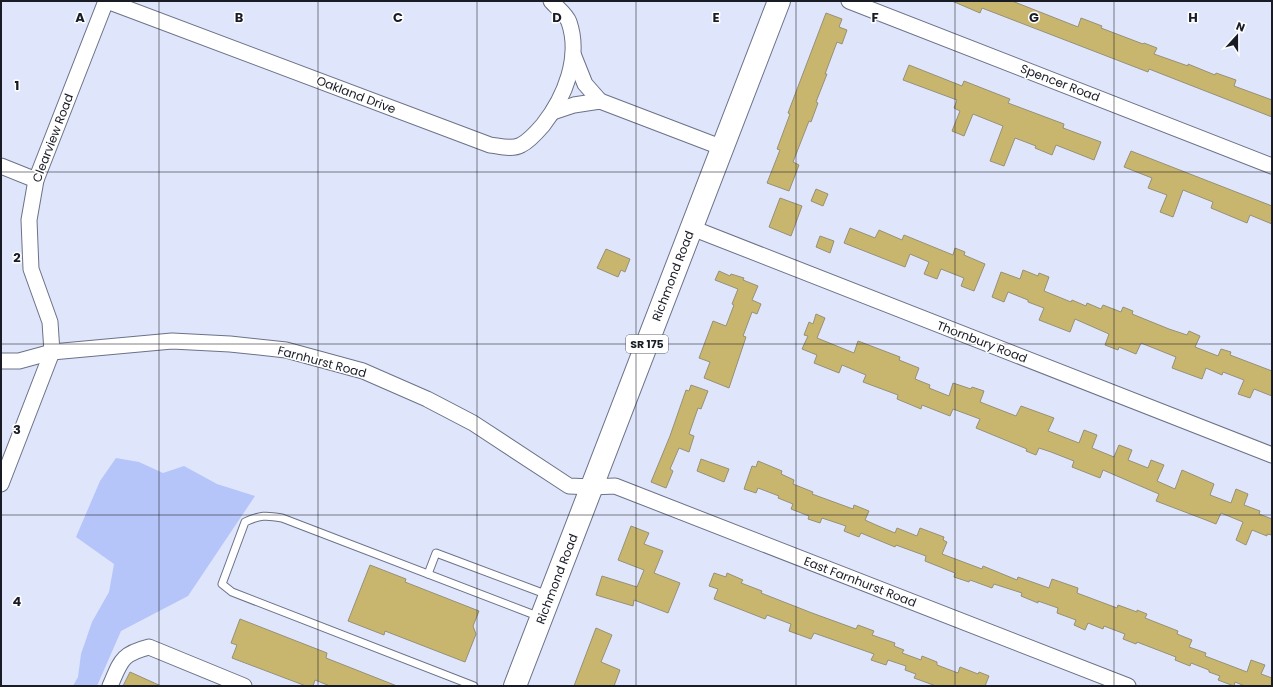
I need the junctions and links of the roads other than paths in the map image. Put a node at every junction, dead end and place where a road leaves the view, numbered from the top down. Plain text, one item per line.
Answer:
1 (107, 1) edge
2 (551, 1) edge
3 (779, 1) edge
4 (848, 1) edge
5 (573, 54) junction
6 (600, 102) junction
7 (553, 112) junction
8 (723, 148) junction
9 (1, 166) edge
10 (1272, 166) edge
11 (36, 180) junction
12 (692, 228) junction
13 (52, 352) junction
14 (1, 361) edge
15 (1272, 455) edge
16 (1, 484) edge
17 (592, 487) junction
18 (428, 574) junction
19 (550, 596) junction
20 (542, 618) junction
21 (110, 686) edge
22 (244, 686) edge
23 (474, 686) edge
24 (515, 686) edge
25 (1128, 686) edge

1 - 7 street, Oakland Drive
1 - 11 street, Clearview Road
2 - 5 street
3 - 8 main road, Richmond Road / SR 175
4 - 10 street, Spencer Road
5 - 6 street
5 - 7 street, Oakland Drive
6 - 7 street
6 - 8 street
8 - 12 main road, Richmond Road / SR 175
9 - 11 street
11 - 13 street, Clearview Road
12 - 15 street, Thornbury Road
12 - 17 main road, Richmond Road / SR 175
13 - 14 street, Farnhurst Road
13 - 16 street, Clearview Road
13 - 17 street, Farnhurst Road
17 - 19 main road, Richmond Road / SR 175
17 - 25 street, East Farnhurst Road
18 - 19 lane
18 - 20 lane
18 - 23 lane
19 - 20 main road, Richmond Road / SR 175
20 - 24 main road, Richmond Road / SR 175
21 - 22 street

